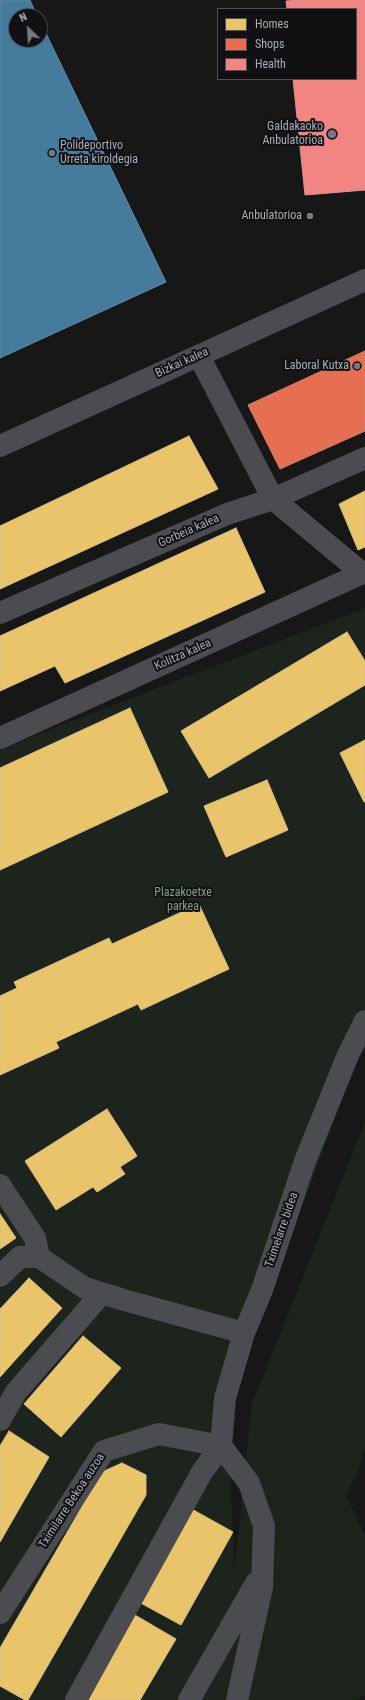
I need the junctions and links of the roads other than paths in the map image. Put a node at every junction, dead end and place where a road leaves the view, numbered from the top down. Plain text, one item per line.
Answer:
1 (365, 280) edge
2 (199, 356) junction
3 (0, 446) edge
4 (365, 458) edge
5 (273, 499) junction
6 (364, 573) edge
7 (5, 611) edge
8 (0, 738) edge
9 (365, 1021) edge
10 (0, 1185) edge
11 (39, 1257) junction
12 (0, 1276) edge
13 (102, 1293) junction
14 (244, 1333) junction
15 (0, 1420) edge
16 (222, 1446) junction
17 (263, 1572) junction
18 (0, 1613) edge
19 (76, 1700) edge
20 (189, 1700) edge
21 (237, 1700) edge

1 - 2 street, Bizkai kalea
2 - 3 street, Bizkai kalea
2 - 5 street
4 - 5 street
5 - 6 street
5 - 7 street, Gorbeia kalea
6 - 8 street, Kolitza kalea
9 - 14 street, Tximelarre bidea
10 - 11 street
11 - 12 street
11 - 13 street
13 - 14 street
13 - 15 street
14 - 16 street, Tximelarre bidea
16 - 17 street
16 - 18 street, Tximilarre Bekoa auzoa
16 - 19 street
17 - 20 street
17 - 21 street

